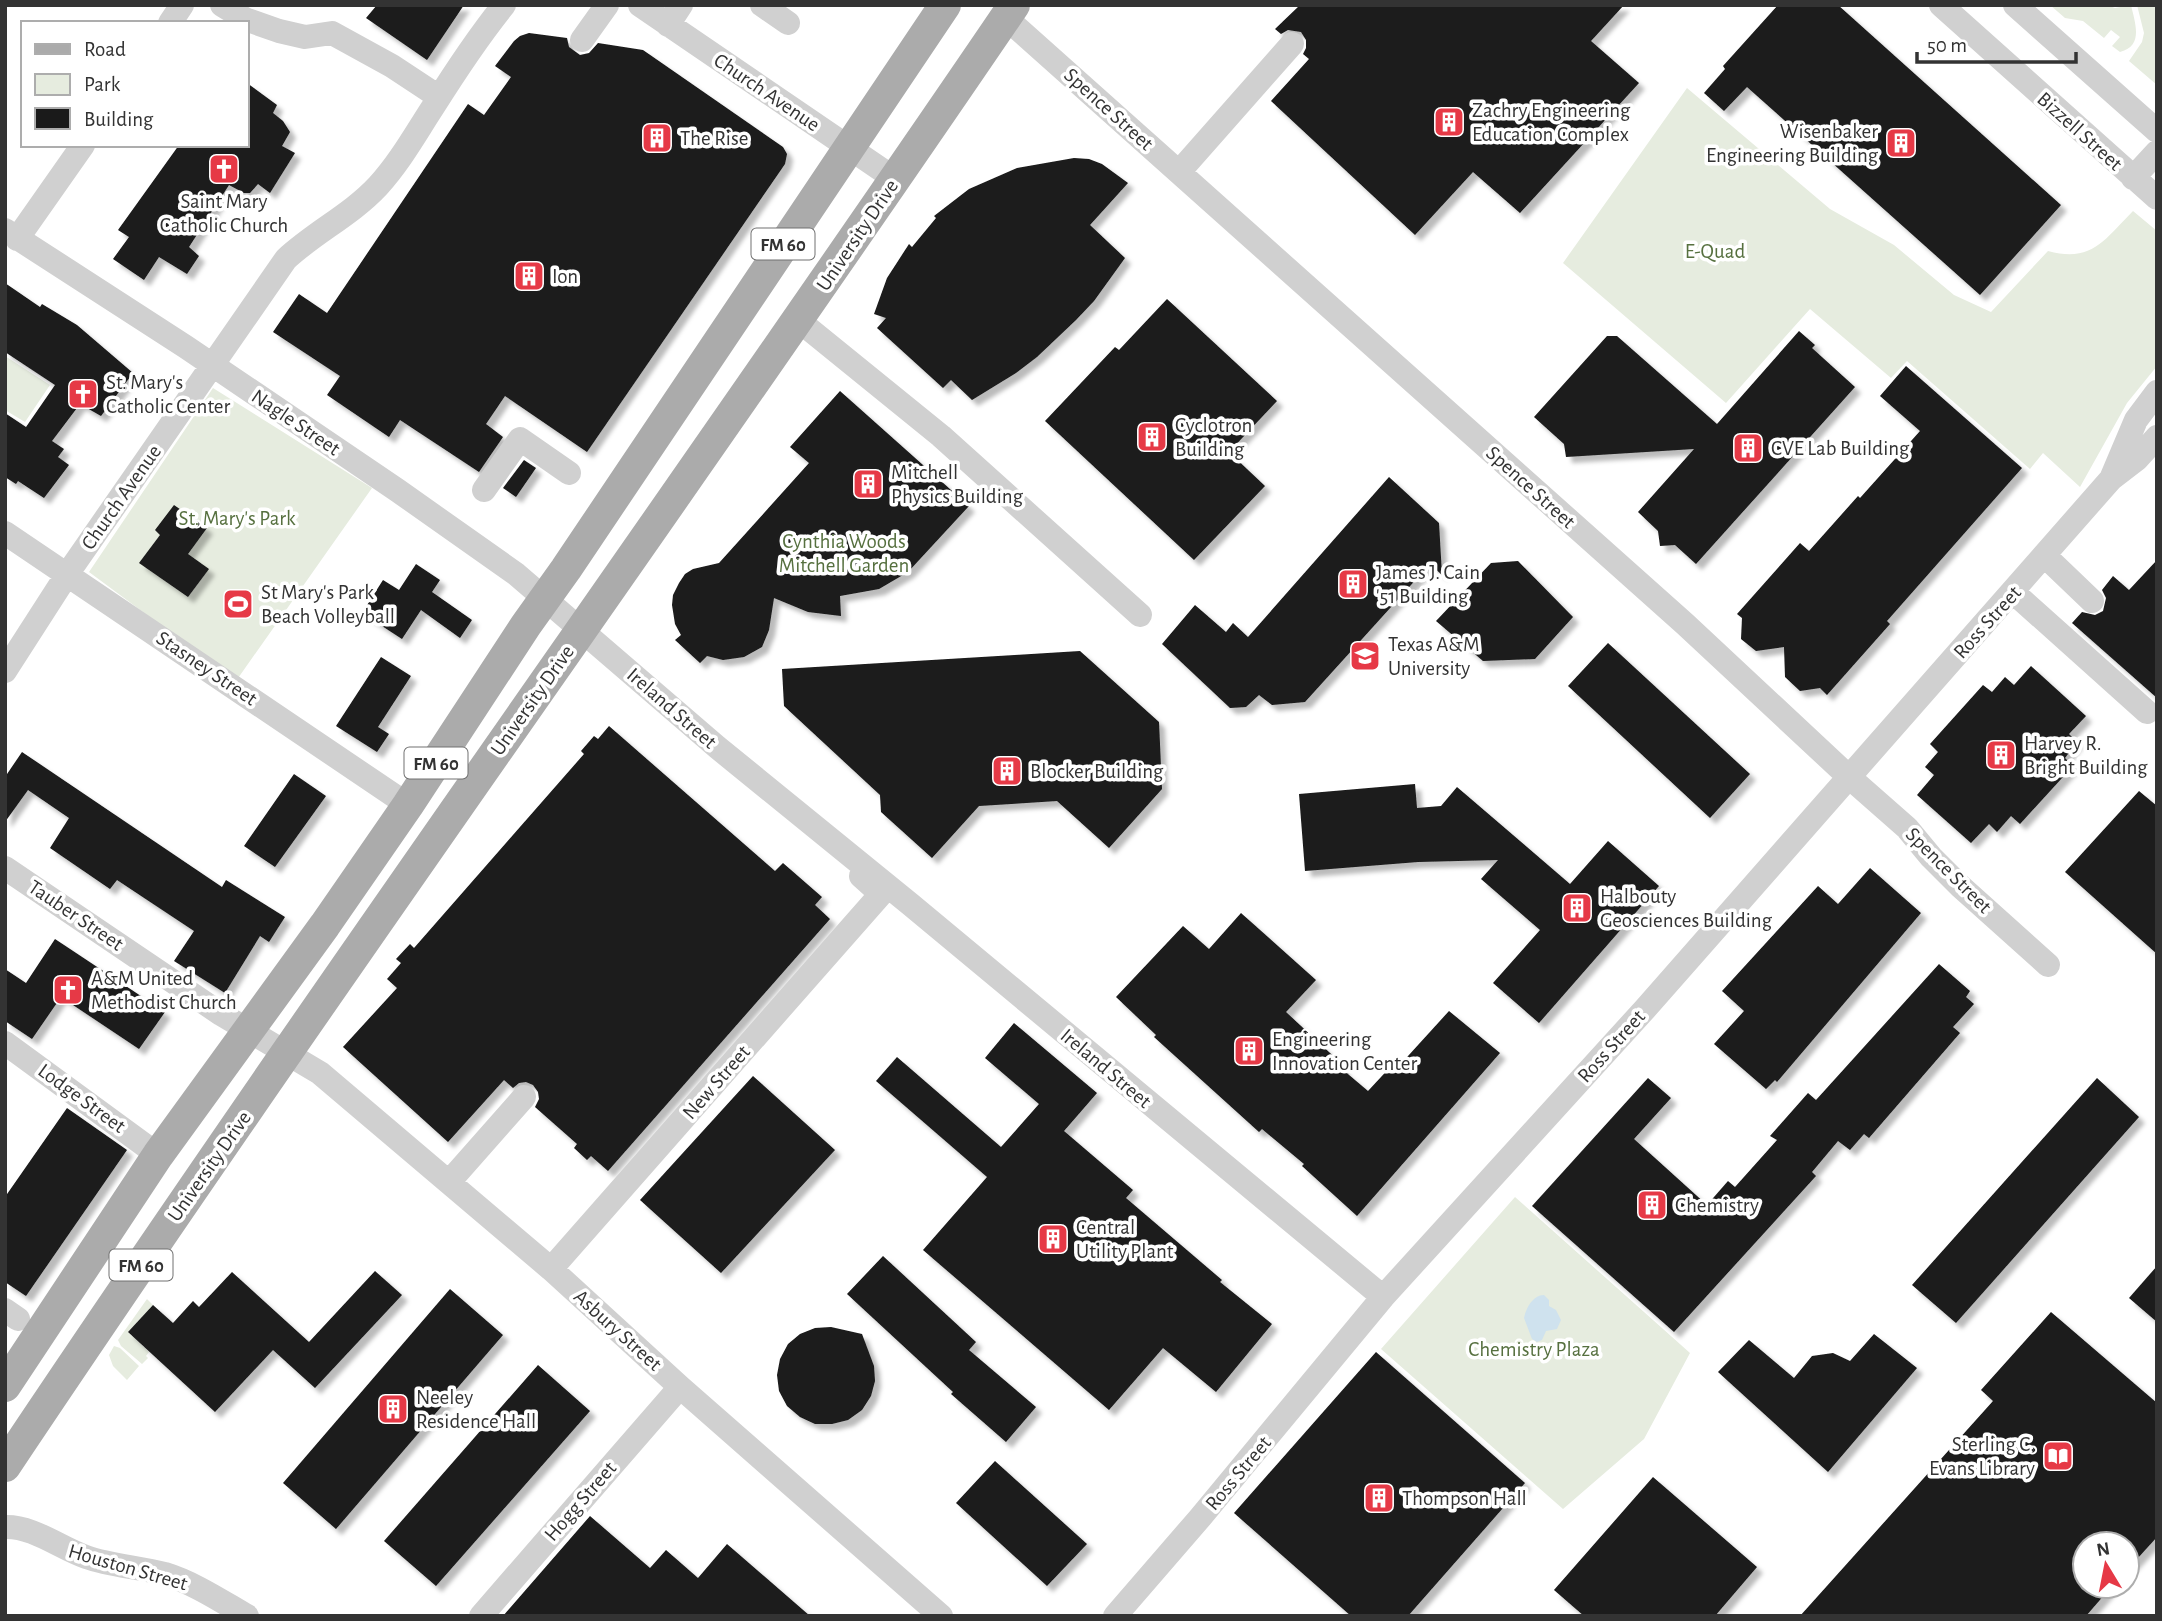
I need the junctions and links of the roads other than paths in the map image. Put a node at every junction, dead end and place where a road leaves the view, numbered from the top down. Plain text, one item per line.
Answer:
1 (183, 5) edge
2 (222, 5) edge
3 (503, 5) edge
4 (607, 5) edge
5 (640, 5) edge
6 (762, 5) edge
7 (945, 5) edge
8 (1941, 5) edge
9 (2015, 5) edge
10 (1010, 11) edge
11 (675, 15) edge
12 (171, 21) edge
13 (788, 23) dead end
14 (582, 40) dead end
15 (1292, 44) dead end
16 (439, 97) junction
17 (2157, 131) edge
18 (81, 147) edge
19 (848, 147) junction
20 (2157, 152) edge
21 (1179, 172) junction
22 (2133, 178) junction
23 (895, 179) junction
24 (2157, 198) edge
25 (11, 235) edge
26 (798, 320) junction
27 (212, 365) junction
28 (2157, 392) edge
29 (2157, 437) edge
30 (569, 473) dead end
31 (2111, 479) junction
32 (484, 490) dead end
33 (5, 533) edge
34 (2045, 556) junction
35 (68, 573) junction
36 (2013, 592) junction
37 (544, 599) junction
38 (2092, 601) dead end
39 (1140, 615) dead end
40 (581, 630) junction
41 (5, 671) edge
42 (2147, 712) dead end
43 (1849, 777) junction
44 (408, 806) junction
45 (829, 838) junction
46 (5, 868) edge
47 (881, 894) joint
48 (2048, 965) dead end
49 (249, 1031) junction
50 (5, 1043) edge
51 (287, 1054) junction
52 (524, 1097) dead end
53 (158, 1155) junction
54 (450, 1182) junction
55 (551, 1269) junction
56 (1383, 1297) junction
57 (5, 1386) edge
58 (680, 1387) junction
59 (5, 1466) edge
60 (5, 1527) edge
61 (247, 1616) edge
62 (481, 1616) edge
63 (941, 1616) edge
64 (1115, 1616) edge

1 - 12 street
2 - 16 street
3 - 16 street, Church Avenue
4 - 14 street
5 - 11 street, Church Avenue
6 - 13 street
7 - 19 main road, University Drive / FM 60
8 - 22 street, Bizzell Street
9 - 17 street
10 - 21 street, Spence Street
10 - 23 main road, University Drive / FM 60
11 - 19 street, Church Avenue
15 - 21 street
16 - 27 street, Church Avenue
18 - 25 street
19 - 23 street, Church Avenue
19 - 37 main road, University Drive / FM 60
20 - 22 street
21 - 43 street, Spence Street
22 - 24 street, Bizzell Street
23 - 26 main road, University Drive / FM 60
25 - 27 street, Nagle Street
26 - 39 street
26 - 40 main road, University Drive / FM 60
27 - 35 street, Church Avenue
27 - 37 street, Nagle Street
28 - 31 street, Ross Street
29 - 31 street, Ross Street
30 - 32 street
31 - 34 street, Ross Street
33 - 35 street, Stasney Street
34 - 36 street, Ross Street
34 - 38 street
35 - 41 street, Church Avenue
35 - 44 street, Stasney Street
36 - 42 street
36 - 43 street, Ross Street
37 - 40 street, Nagle Street
37 - 44 main road, University Drive / FM 60
40 - 45 street, Ireland Street
40 - 51 main road, University Drive / FM 60
43 - 48 street, Spence Street
43 - 56 street, Ross Street
44 - 49 main road, University Drive / FM 60
45 - 47 street, Ireland Street
45 - 56 street, Ireland Street
46 - 49 street, Tauber Street
47 - 55 street, New Street
49 - 51 street, Tauber Street
49 - 53 main road, University Drive / FM 60
50 - 53 street, Lodge Street
51 - 54 street, Asbury Street
51 - 59 main road, University Drive / FM 60
52 - 54 street
53 - 57 main road, University Drive / FM 60
54 - 55 street, Asbury Street
55 - 58 street, Asbury Street
56 - 64 street, Ross Street
58 - 62 street, Hogg Street
58 - 63 street, Asbury Street
60 - 61 street, Houston Street

